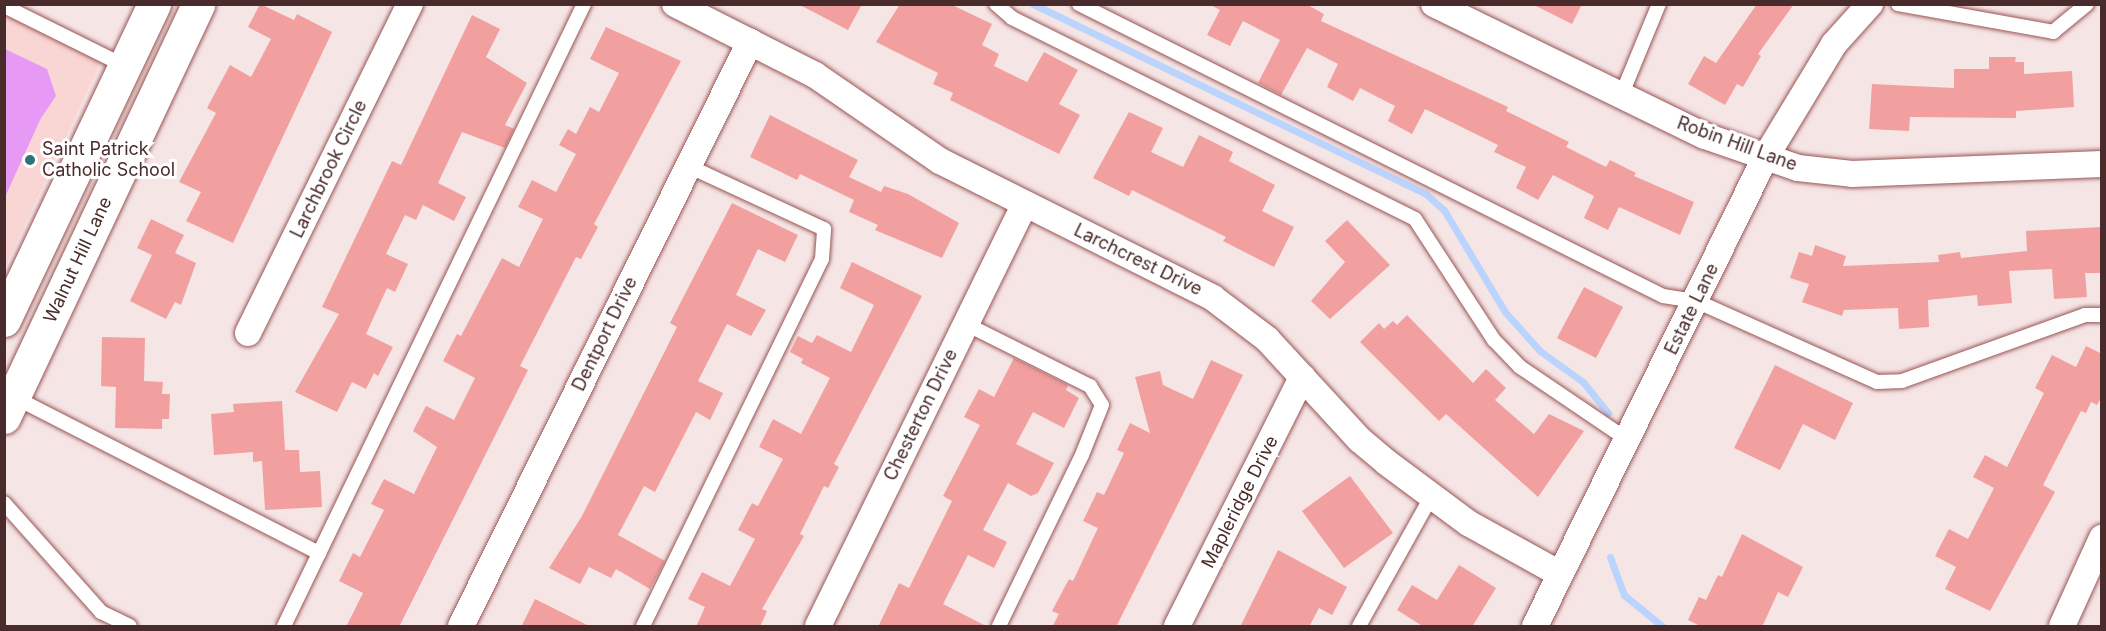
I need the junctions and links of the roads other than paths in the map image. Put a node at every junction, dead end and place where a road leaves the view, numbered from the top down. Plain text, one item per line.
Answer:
1 (154, 4) edge
2 (198, 4) edge
3 (410, 4) edge
4 (584, 4) edge
5 (675, 4) edge
6 (996, 4) edge
7 (1079, 4) edge
8 (1434, 4) edge
9 (1659, 4) edge
10 (1870, 4) edge
11 (1898, 4) edge
12 (2087, 4) edge
13 (4, 6) edge
14 (1467, 12) edge
15 (750, 42) junction
16 (125, 66) junction
17 (1621, 96) junction
18 (1765, 158) junction
19 (2102, 164) edge
20 (688, 166) junction
21 (1025, 204) junction
22 (1696, 301) junction
23 (2102, 315) edge
24 (4, 320) edge
25 (966, 324) junction
26 (248, 333) dead end
27 (1302, 377) junction
28 (9, 407) edge
29 (1628, 440) junction
30 (1431, 497) junction
31 (4, 503) edge
32 (2102, 538) edge
33 (319, 553) junction
34 (1560, 573) junction
35 (130, 627) edge
36 (284, 627) edge
37 (461, 627) edge
38 (643, 627) edge
39 (818, 627) edge
40 (999, 627) edge
41 (1177, 627) edge
42 (1359, 627) edge
43 (1535, 627) edge
44 (2062, 627) edge

1 - 16 main road
2 - 28 main road, Walnut Hill Lane
3 - 26 street, Larchbrook Circle
4 - 33 lane
5 - 15 street, Larchcrest Drive
6 - 29 lane
7 - 22 lane
8 - 14 street, Robin Hill Lane
9 - 17 lane
10 - 18 street, Estate Lane
11 - 12 lane
13 - 16 lane
14 - 17 street, Robin Hill Lane
15 - 20 street, Dentport Drive
15 - 21 street, Larchcrest Drive
16 - 24 main road
17 - 18 street, Robin Hill Lane
18 - 19 street, Robin Hill Lane
18 - 22 street, Estate Lane
20 - 37 street, Dentport Drive
20 - 38 lane
21 - 25 street, Chesterton Drive
21 - 27 street, Larchcrest Drive
22 - 23 lane
22 - 29 street, Estate Lane
25 - 39 street, Chesterton Drive
25 - 40 lane
27 - 30 street, Larchcrest Drive
27 - 41 street, Mapleridge Drive
28 - 33 lane
29 - 34 street, Estate Lane
30 - 34 street, Larchcrest Drive
30 - 42 lane
31 - 35 lane
32 - 44 street
33 - 36 lane
34 - 43 street, Estate Lane

